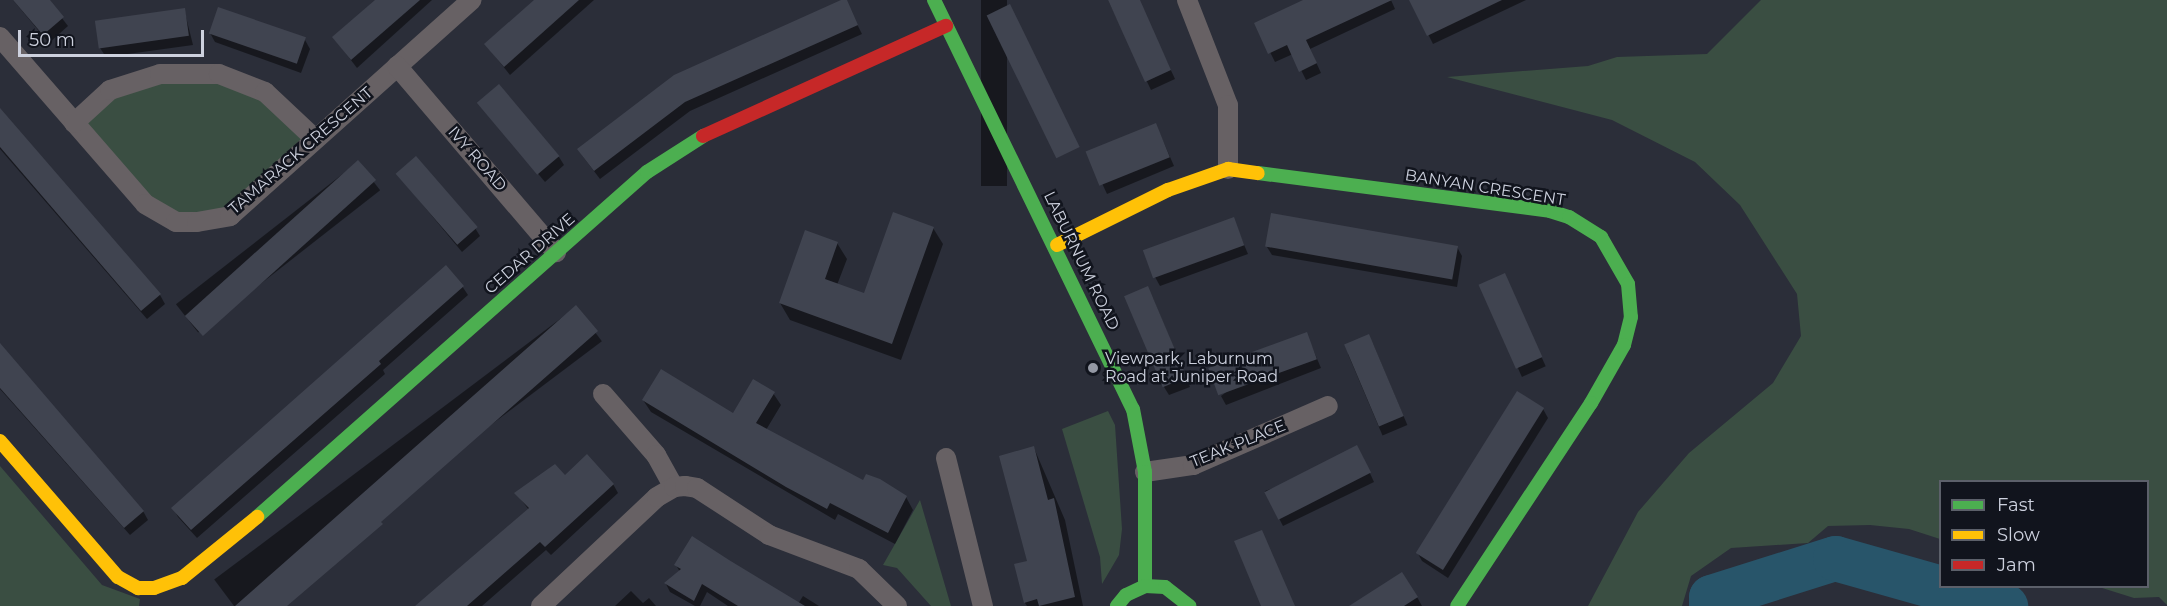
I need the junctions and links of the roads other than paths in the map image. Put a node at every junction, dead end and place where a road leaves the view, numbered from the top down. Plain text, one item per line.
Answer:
1 (472, 0) edge
2 (934, 0) edge
3 (1194, 2) edge
4 (946, 26) junction
5 (0, 37) edge
6 (397, 66) junction
7 (74, 123) junction
8 (315, 139) junction
9 (1228, 169) junction
10 (1057, 246) junction
11 (556, 252) junction
12 (603, 394) dead end
13 (1328, 406) dead end
14 (0, 441) edge
15 (946, 458) dead end
16 (1145, 472) junction
17 (674, 487) junction
18 (1145, 586) junction
19 (541, 606) edge
20 (897, 606) edge
21 (983, 606) edge
22 (1117, 606) edge
23 (1189, 606) edge
24 (1456, 606) edge

1 - 6 street, TAMARACK CRESCENT
2 - 4 street, LABURNUM ROAD
3 - 9 street
4 - 10 street, LABURNUM ROAD
4 - 11 street, CEDAR DRIVE
5 - 7 street, TAMARACK CRESCENT
6 - 8 street, TAMARACK CRESCENT
6 - 11 street, IVY ROAD
7 - 8 street
7 - 8 street, TAMARACK CRESCENT
9 - 10 street, BANYAN CRESCENT
9 - 24 street, BANYAN CRESCENT
10 - 16 street, LABURNUM ROAD
11 - 14 street, CEDAR DRIVE
12 - 17 street
13 - 16 street, TEAK PLACE
15 - 21 street
16 - 18 street, LABURNUM ROAD
17 - 19 street
17 - 20 street
18 - 22 street
18 - 23 street

